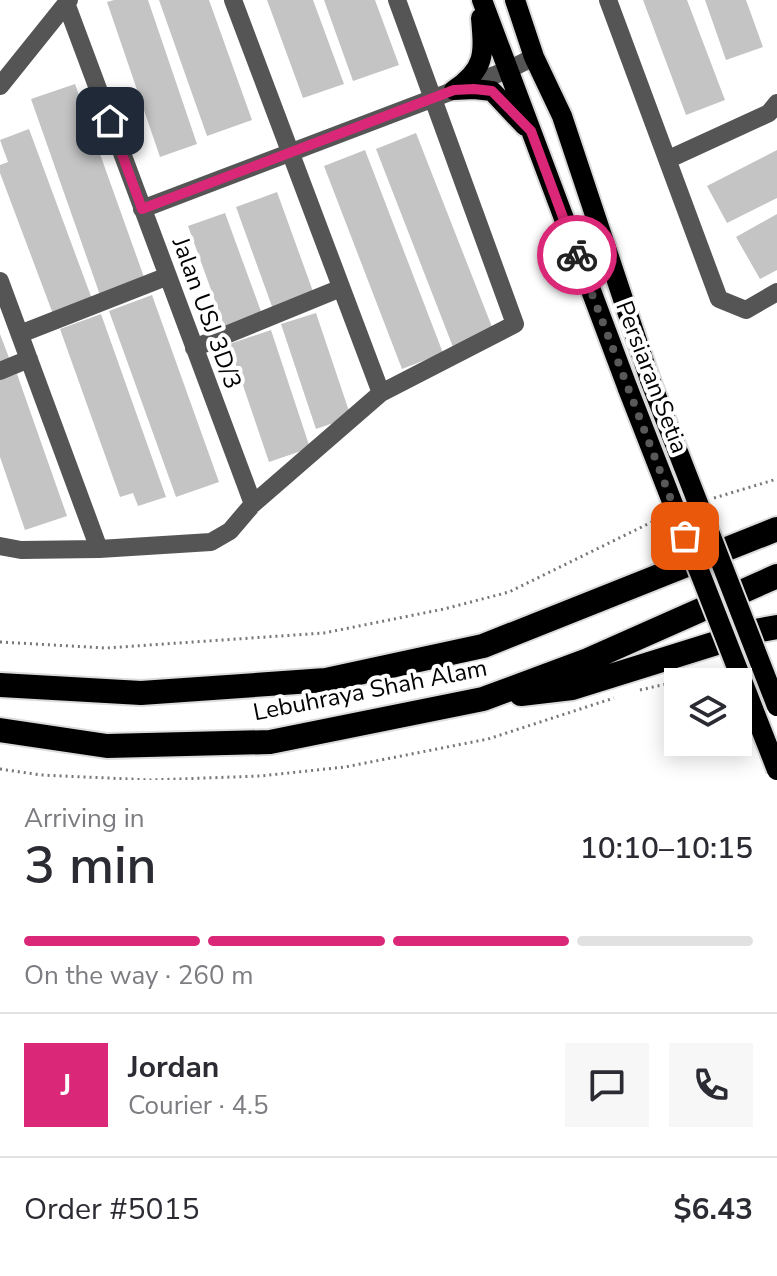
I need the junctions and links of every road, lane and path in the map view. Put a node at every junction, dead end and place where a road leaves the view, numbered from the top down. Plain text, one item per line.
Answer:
1 (233, 0) edge
2 (397, 0) edge
3 (480, 0) edge
4 (515, 0) edge
5 (608, 0) edge
6 (67, 2) edge
7 (534, 57) junction
8 (508, 70) junction
9 (0, 86) edge
10 (454, 90) junction
11 (433, 98) junction
12 (774, 113) edge
13 (531, 131) junction
14 (290, 153) junction
15 (669, 159) junction
16 (142, 209) junction
17 (168, 276) junction
18 (0, 281) edge
19 (341, 288) junction
20 (777, 292) edge
21 (20, 334) junction
22 (194, 348) junction
23 (29, 359) junction
24 (0, 371) edge
25 (381, 393) junction
26 (777, 479) edge
27 (710, 500) dead end
28 (253, 504) junction
29 (661, 518) dead end
30 (777, 520) edge
31 (777, 529) edge
32 (0, 546) edge
33 (731, 548) junction
34 (99, 549) junction
35 (777, 576) edge
36 (777, 627) edge
37 (0, 642) edge
38 (664, 684) edge
39 (0, 685) edge
40 (639, 690) dead end
41 (624, 695) dead end
42 (483, 699) junction
43 (777, 706) edge
44 (0, 730) edge
45 (0, 769) edge
46 (777, 770) edge

1 - 14 street
2 - 11 street
3 - 8 main road, Persiaran Setia
3 - 10 main road
4 - 7 main road, Persiaran Setia
5 - 15 street
6 - 9 street
6 - 16 street, Jalan USJ 3D/3
7 - 8 street
7 - 43 main road, Persiaran Setia, bridge
8 - 10 street
8 - 13 main road, Persiaran Setia
10 - 11 street
10 - 13 main road
11 - 14 street
11 - 25 street
12 - 15 street
13 - 46 main road, Persiaran Setia, bridge
14 - 16 street
14 - 19 street
15 - 20 street
16 - 17 street, Jalan USJ 3D/3
17 - 21 street
17 - 22 street, Jalan USJ 3D/3
18 - 21 street
19 - 22 street
19 - 25 street
21 - 23 street
22 - 28 street, Jalan USJ 3D/3
23 - 24 street
23 - 34 street
25 - 28 street
26 - 27 path
28 - 34 street
29 - 37 path
30 - 33 highway
31 - 33 highway, Lebuhraya Shah Alam
32 - 34 street
33 - 39 highway, Lebuhraya Shah Alam
35 - 42 highway, Lebuhraya Shah Alam
36 - 42 highway
38 - 40 path
41 - 45 path
42 - 44 highway, Lebuhraya Shah Alam

